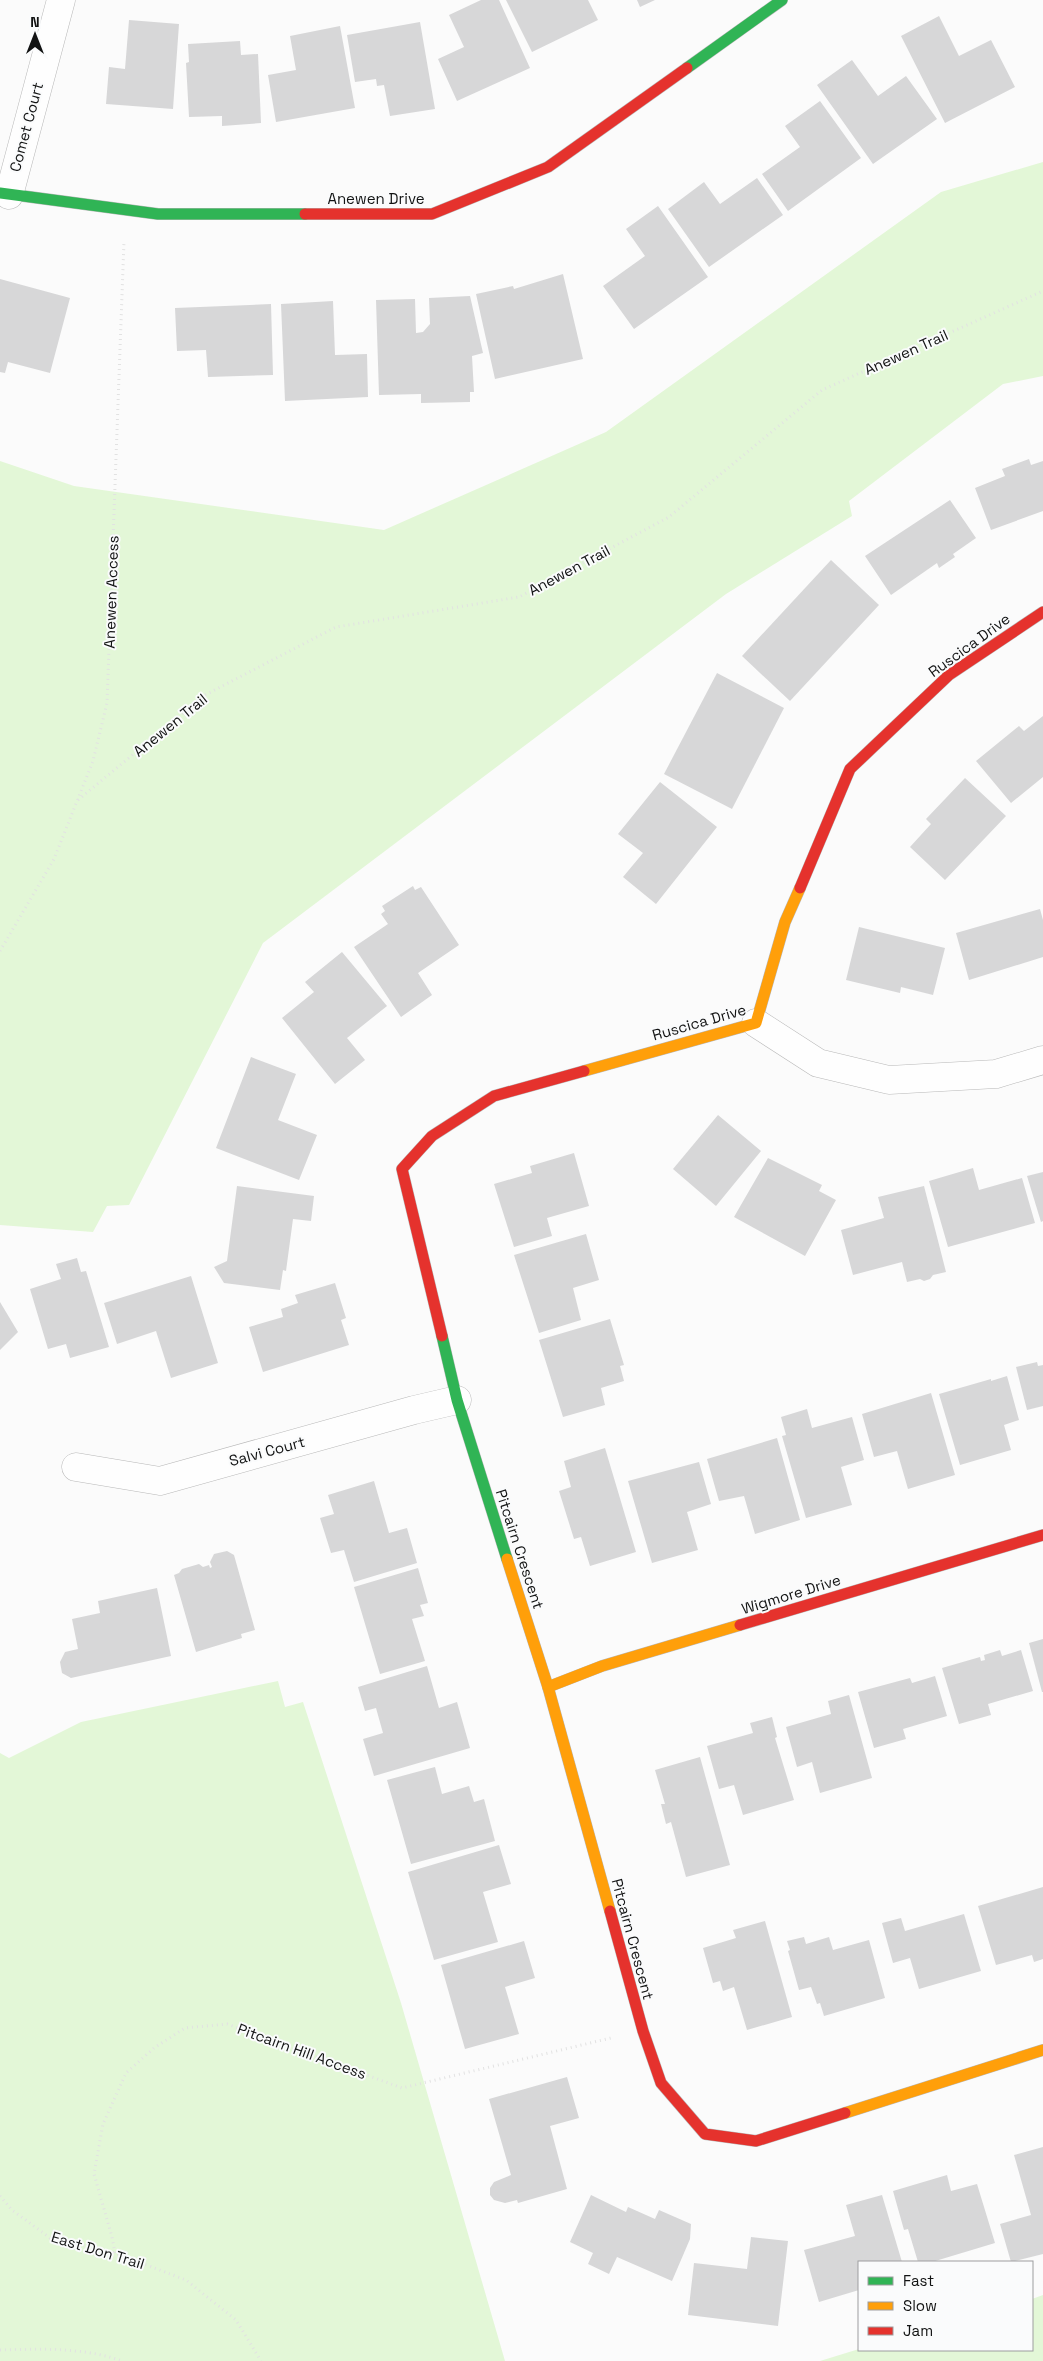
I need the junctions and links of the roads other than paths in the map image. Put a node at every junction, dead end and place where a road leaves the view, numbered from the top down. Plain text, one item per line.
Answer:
1 (61, 0) edge
2 (782, 0) edge
3 (4, 194) edge
4 (1043, 612) edge
5 (756, 1023) junction
6 (1043, 1060) edge
7 (457, 1400) junction
8 (76, 1467) dead end
9 (1043, 1535) edge
10 (548, 1687) junction
11 (1043, 2050) edge

1 - 3 street, Comet Court
2 - 3 street, Anewen Drive
4 - 5 street, Ruscica Drive
5 - 6 street
5 - 7 street, Ruscica Drive
7 - 8 street, Salvi Court
7 - 10 street, Pitcairn Crescent
9 - 10 street, Wigmore Drive
10 - 11 street, Pitcairn Crescent

